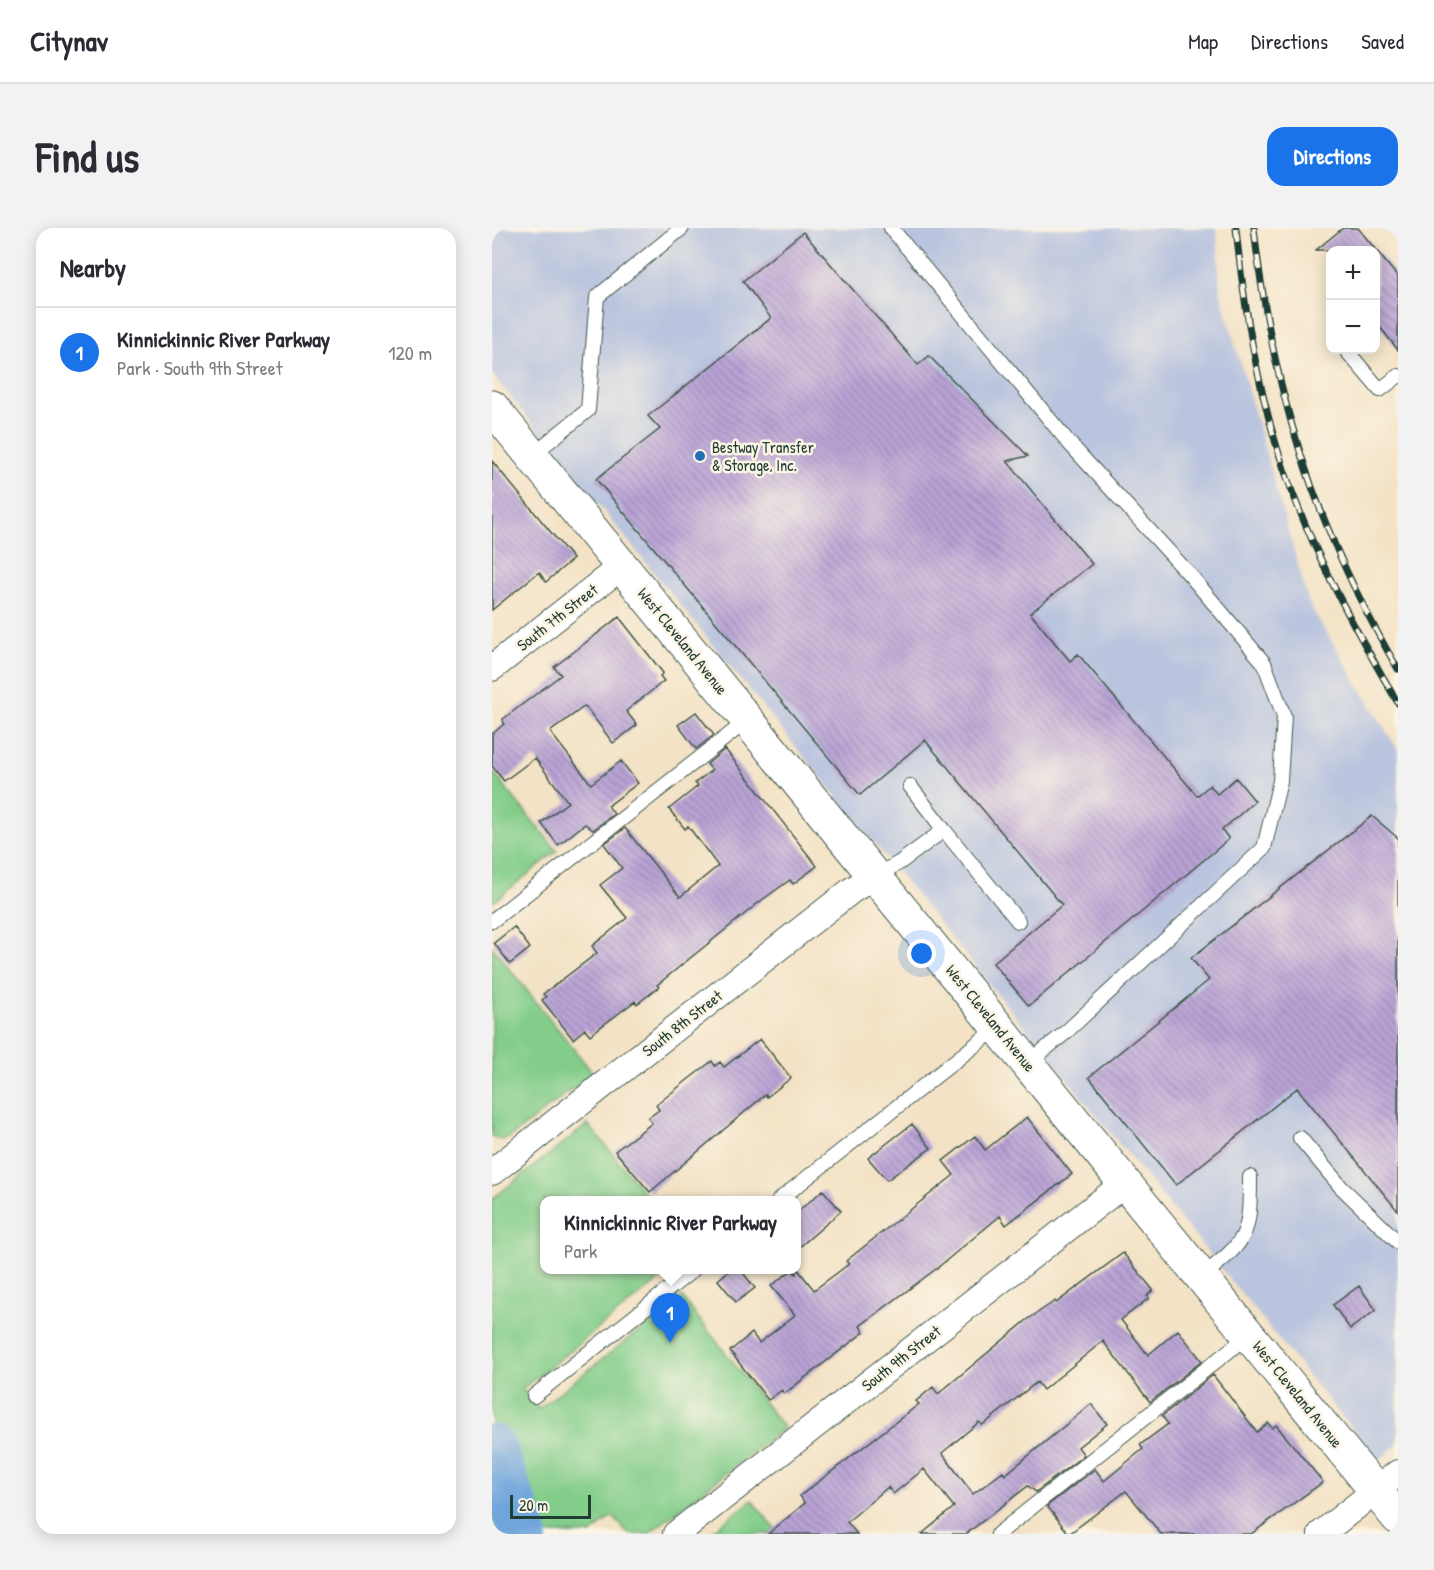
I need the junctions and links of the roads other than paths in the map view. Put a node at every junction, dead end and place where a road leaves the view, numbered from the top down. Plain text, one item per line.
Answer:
1 (682, 228) edge
2 (891, 228) edge
3 (1349, 354) edge
4 (1398, 376) edge
5 (493, 411) edge
6 (532, 455) junction
7 (622, 566) junction
8 (492, 668) edge
9 (748, 720) junction
10 (910, 786) dead end
11 (944, 830) junction
12 (875, 876) junction
13 (492, 921) edge
14 (1018, 921) dead end
15 (998, 1027) junction
16 (1028, 1063) junction
17 (1300, 1138) dead end
18 (493, 1169) edge
19 (1250, 1177) dead end
20 (1125, 1183) junction
21 (784, 1196) edge
22 (1398, 1242) edge
23 (687, 1274) edge
24 (1202, 1276) junction
25 (1249, 1335) junction
26 (534, 1396) dead end
27 (1387, 1482) edge
28 (1398, 1518) edge
29 (676, 1534) edge
30 (998, 1534) edge
31 (1321, 1534) edge

1 - 6 lane
2 - 16 lane
3 - 4 lane
5 - 6 street, West Cleveland Avenue
6 - 7 street, West Cleveland Avenue
7 - 8 street, South 7th Street
7 - 9 street, West Cleveland Avenue
9 - 12 street, West Cleveland Avenue
9 - 13 lane
10 - 11 lane
11 - 12 lane
11 - 14 lane
12 - 15 street, West Cleveland Avenue
12 - 18 street, South 8th Street
15 - 16 street, West Cleveland Avenue
15 - 21 lane
16 - 20 street, West Cleveland Avenue
17 - 22 lane
19 - 24 lane
20 - 24 street, West Cleveland Avenue
20 - 29 street, South 9th Street
23 - 26 lane
24 - 25 street, West Cleveland Avenue
25 - 27 street, West Cleveland Avenue
25 - 30 lane
27 - 28 street, West Cleveland Avenue
27 - 31 street

